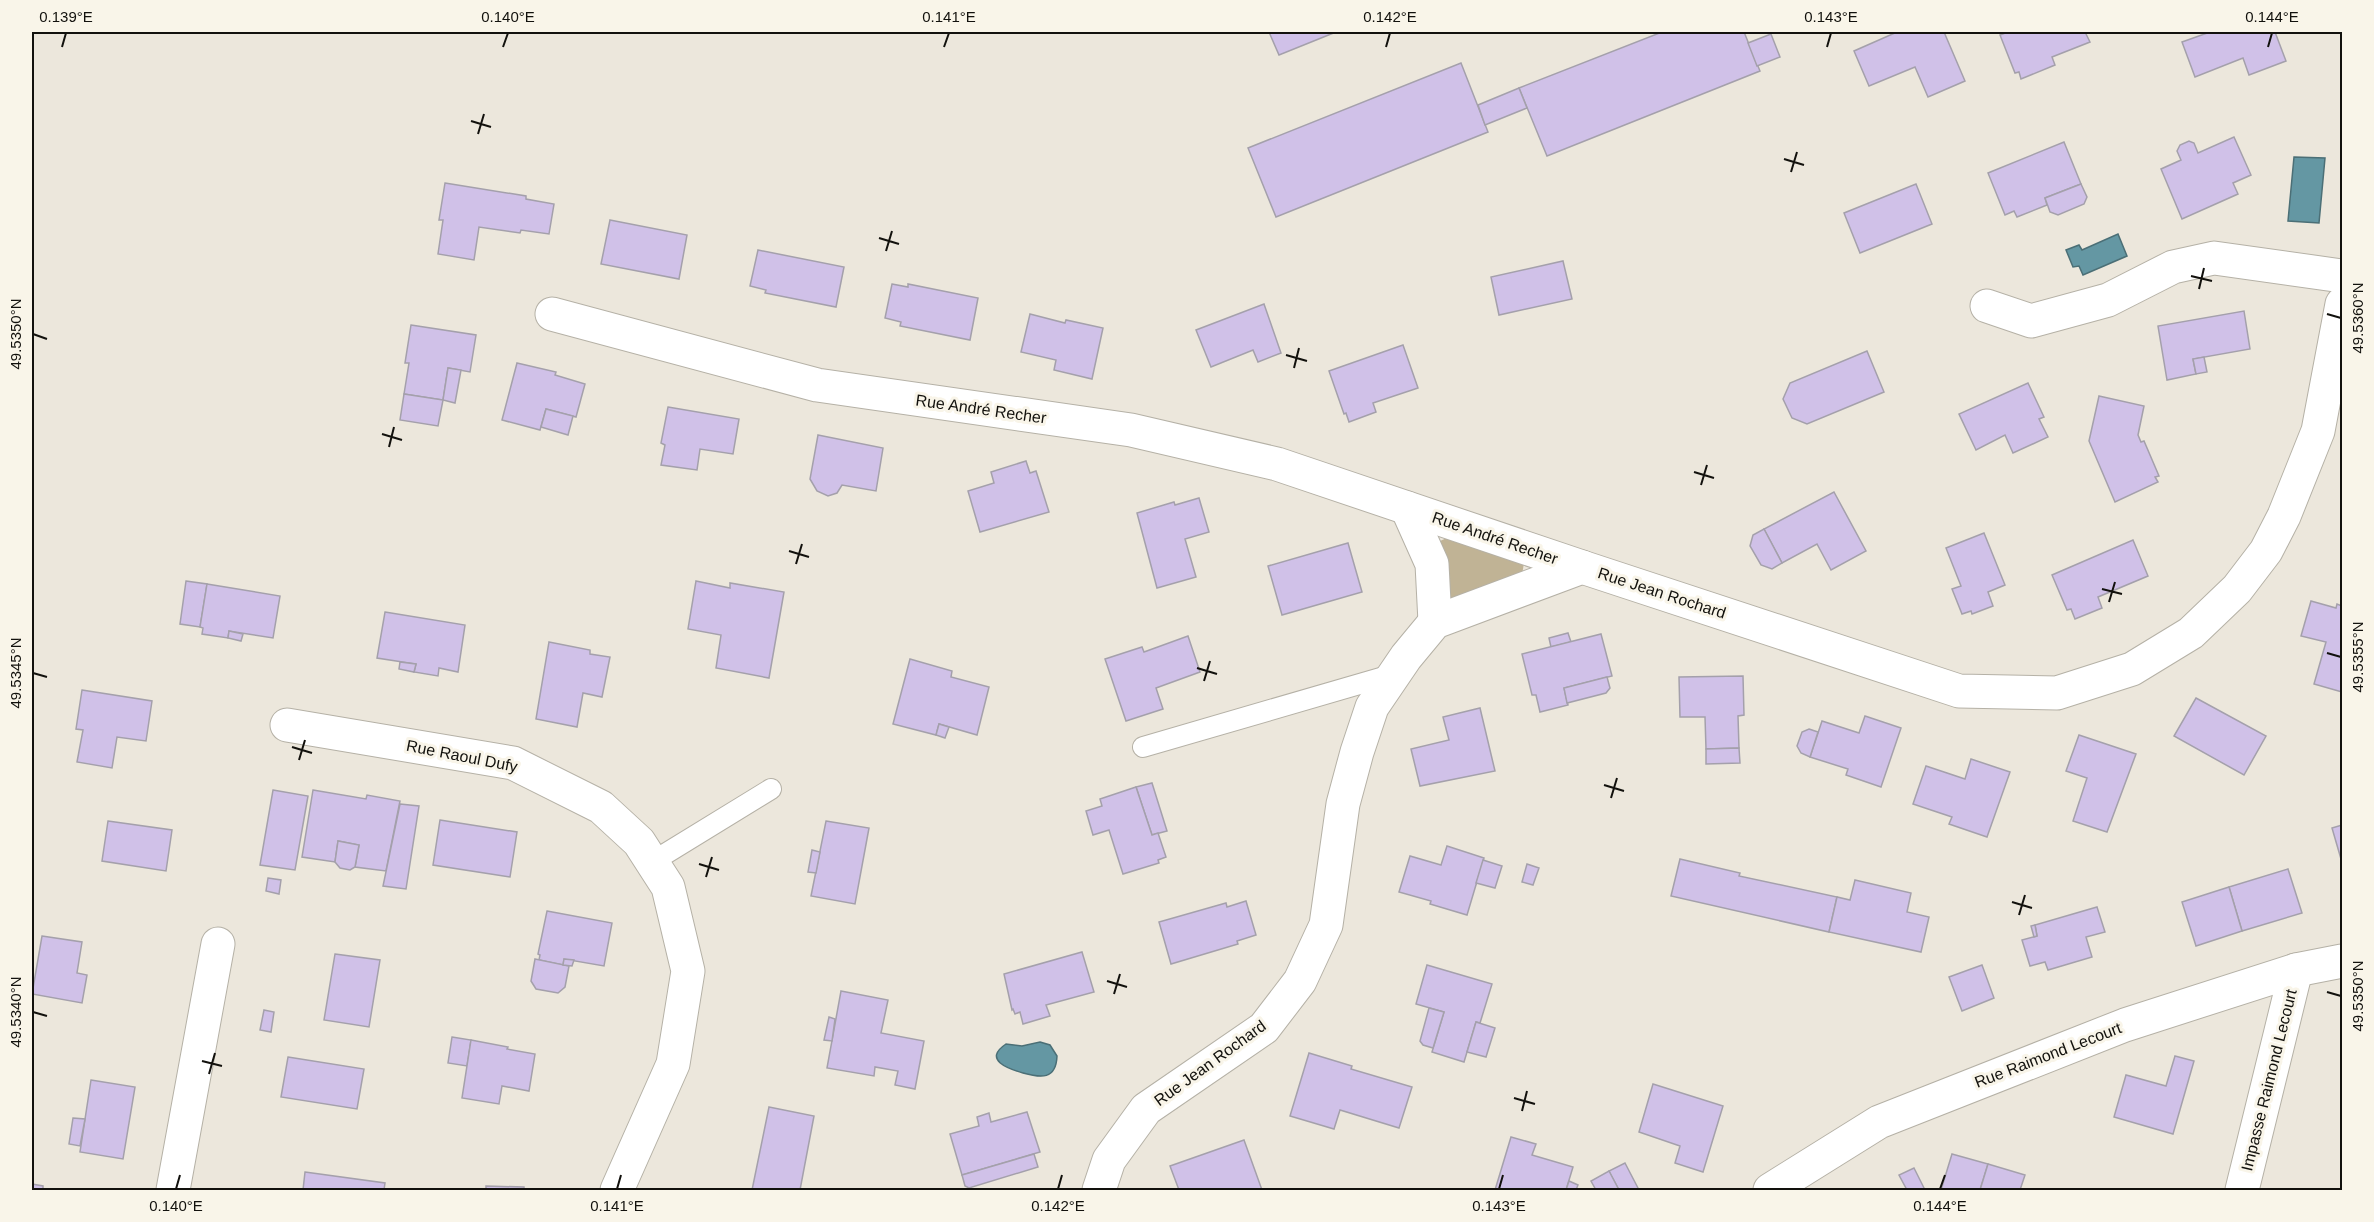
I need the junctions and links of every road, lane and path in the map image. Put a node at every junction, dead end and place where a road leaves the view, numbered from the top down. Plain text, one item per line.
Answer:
1 (2343, 276) edge
2 (2343, 304) edge
3 (1987, 306) dead end
4 (552, 314) dead end
5 (2330, 432) edge
6 (1407, 508) junction
7 (1582, 567) junction
8 (1435, 622) junction
9 (1395, 674) junction
10 (287, 725) dead end
11 (1143, 747) dead end
12 (771, 789) dead end
13 (652, 862) junction
14 (218, 944) dead end
15 (2343, 961) edge
16 (2296, 970) junction
17 (173, 1191) edge
18 (617, 1191) edge
19 (1100, 1191) edge
20 (1770, 1191) edge
21 (2242, 1191) edge

1 - 3 street
2 - 5 street, Rue Jean Rochard
4 - 6 street, Rue André Recher
5 - 7 street, Rue Jean Rochard
6 - 7 street, Rue André Recher
6 - 8 street, Rue André Recher
7 - 8 street, Rue Jean Rochard
8 - 9 street, Rue Jean Rochard
9 - 11 lane
9 - 19 street, Rue Jean Rochard
10 - 13 street, Rue Raoul Dufy
12 - 13 lane
13 - 18 street, Rue Raoul Dufy
14 - 17 street
15 - 16 street, Rue Raimond Lecourt
16 - 20 street, Rue Raimond Lecourt
16 - 21 street, Impasse Raimond Lecourt

